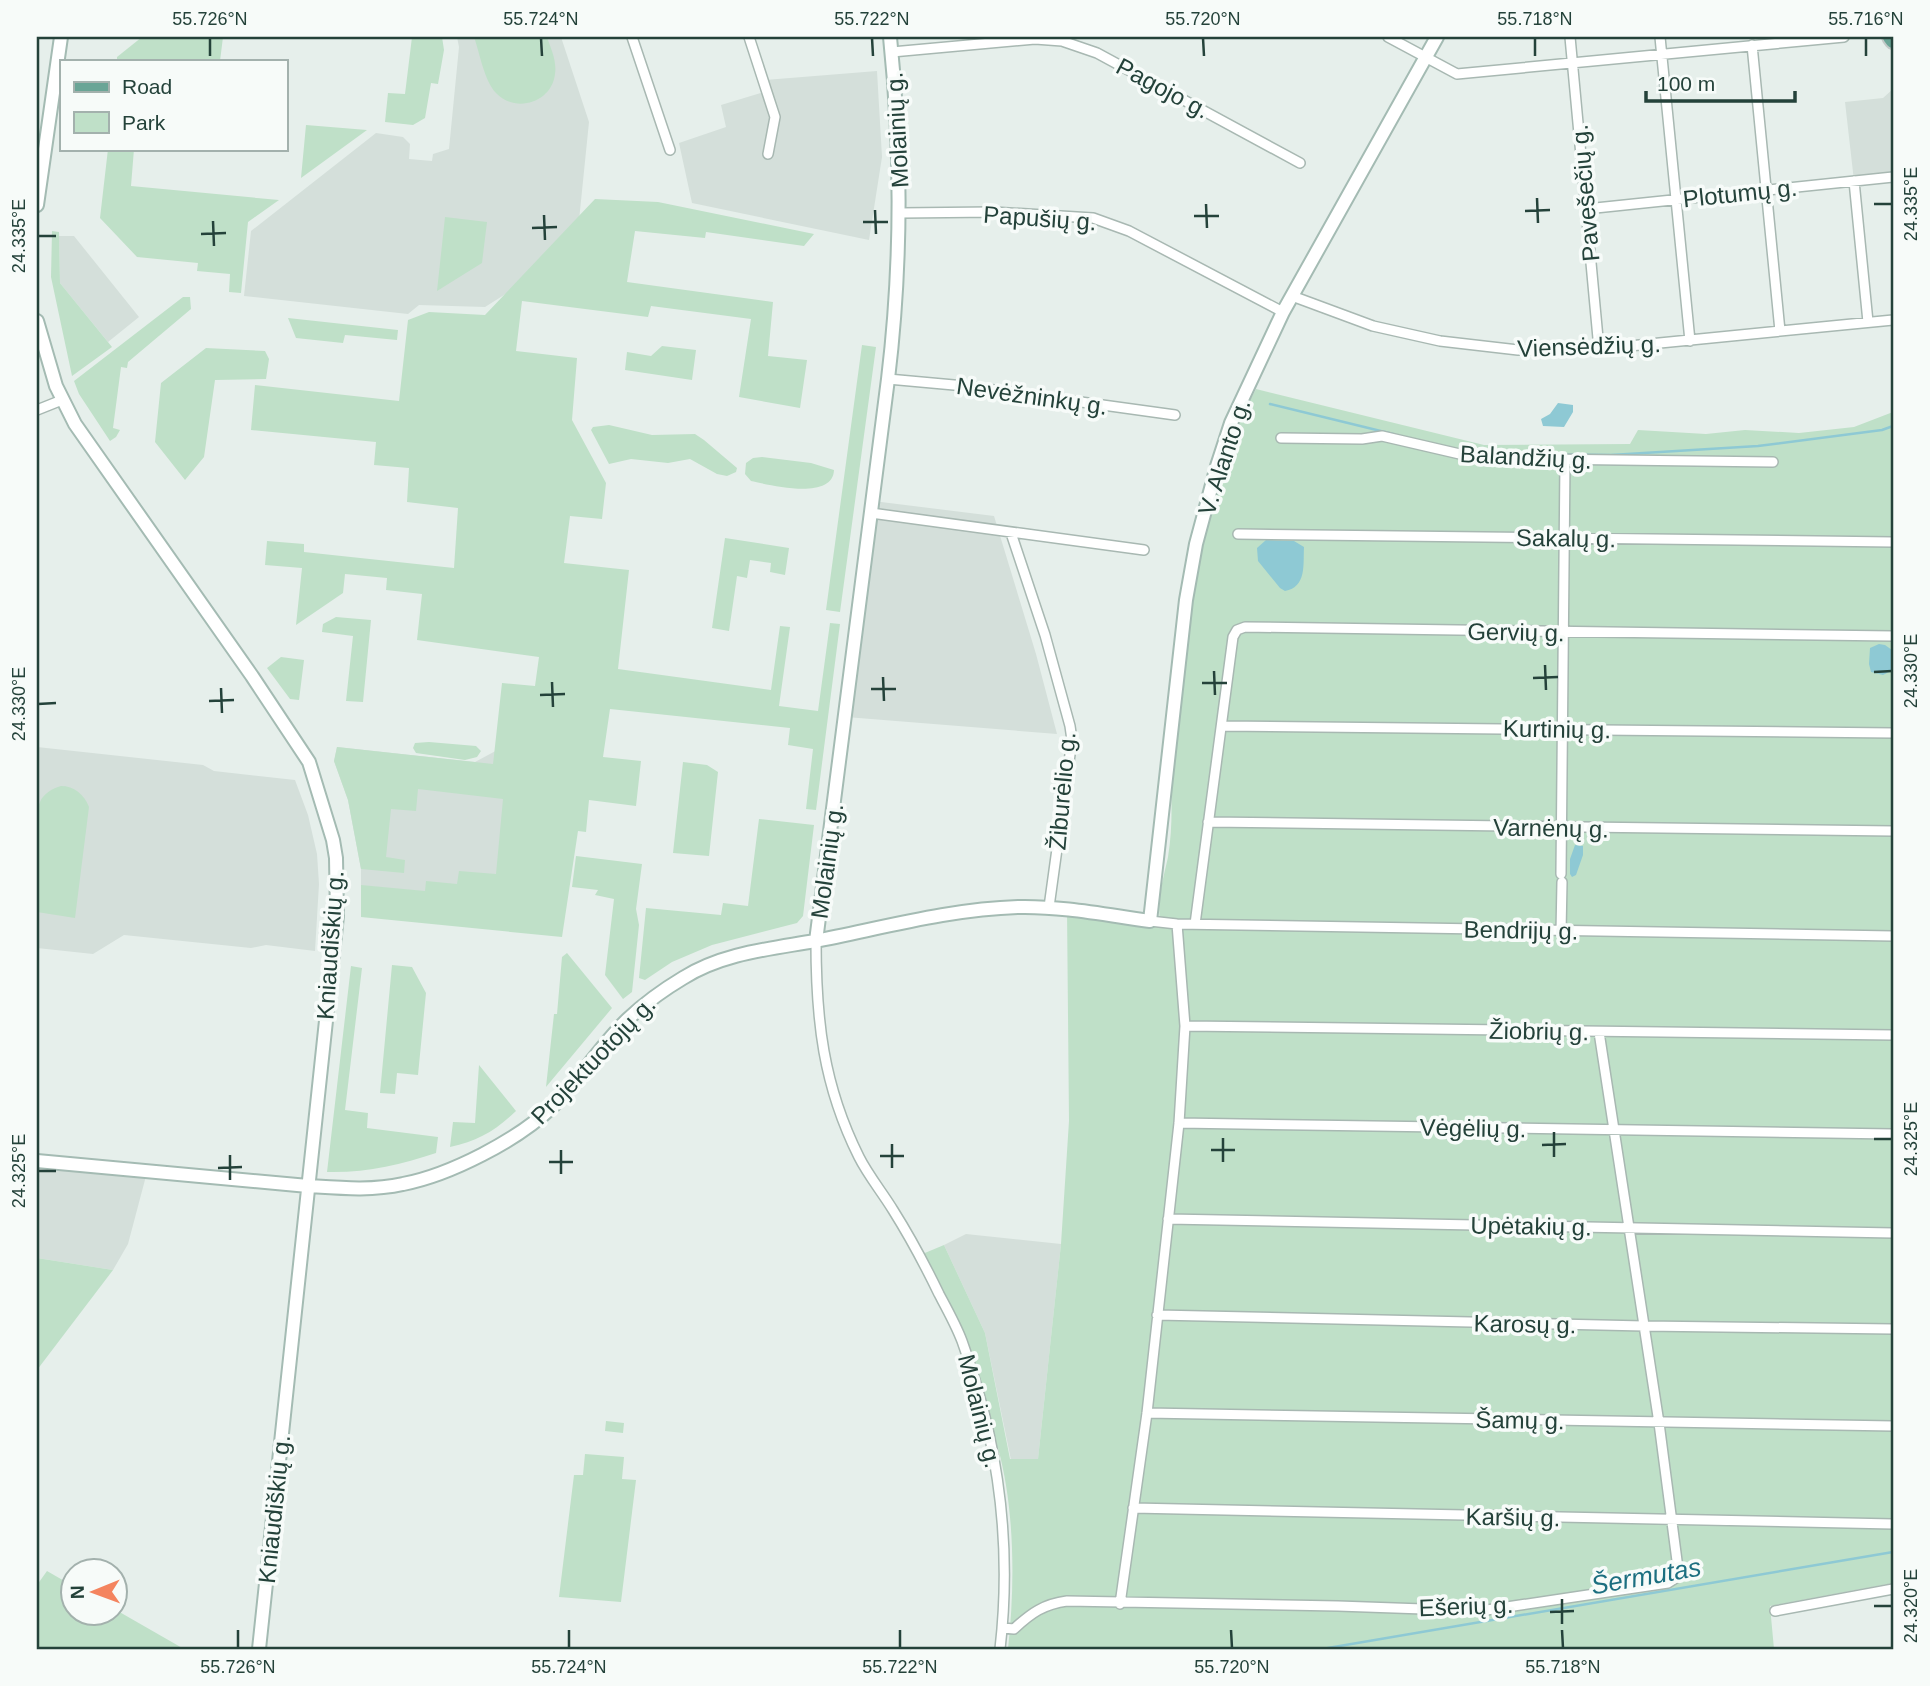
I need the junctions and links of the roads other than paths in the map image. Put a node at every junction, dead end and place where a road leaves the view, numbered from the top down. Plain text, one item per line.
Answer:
1 (61, 37) edge
2 (632, 37) edge
3 (749, 37) edge
4 (890, 37) edge
5 (1388, 37) edge
6 (1437, 37) edge
7 (1570, 37) edge
8 (1660, 37) edge
9 (1844, 37) edge
10 (1889, 37) edge
11 (1893, 41) edge
12 (1752, 45) junction
13 (892, 51) junction
14 (1662, 54) junction
15 (1426, 57) junction
16 (1573, 63) junction
17 (670, 150) dead end
18 (768, 154) dead end
19 (1300, 163) dead end
20 (1893, 177) edge
21 (1854, 181) junction
22 (1765, 190) junction
23 (1675, 199) junction
24 (37, 205) edge
25 (1586, 209) junction
26 (901, 212) junction
27 (1292, 296) junction
28 (1283, 312) junction
29 (1893, 320) edge
30 (37, 321) edge
31 (1868, 322) junction
32 (1780, 331) junction
33 (1690, 341) junction
34 (1599, 349) junction
35 (888, 379) junction
36 (62, 400) junction
37 (37, 410) edge
38 (1175, 415) dead end
39 (1281, 438) dead end
40 (1565, 461) junction
41 (1773, 462) dead end
42 (871, 513) junction
43 (1011, 533) junction
44 (1238, 534) dead end
45 (1564, 537) junction
46 (1893, 542) edge
47 (1144, 550) dead end
48 (1564, 633) junction
49 (1893, 636) edge
50 (1222, 726) junction
51 (1563, 729) junction
52 (1893, 733) edge
53 (1208, 822) junction
54 (1562, 828) junction
55 (1893, 831) edge
56 (1049, 907) junction
57 (1150, 921) junction
58 (1177, 924) junction
59 (1195, 924) junction
60 (1561, 932) junction
61 (1893, 936) edge
62 (816, 941) junction
63 (1185, 1026) junction
64 (1599, 1031) junction
65 (1893, 1035) edge
66 (1179, 1123) junction
67 (1614, 1130) junction
68 (1893, 1134) edge
69 (37, 1161) edge
70 (308, 1186) junction
71 (1168, 1219) junction
72 (1629, 1228) junction
73 (1893, 1233) edge
74 (1157, 1315) junction
75 (1644, 1326) junction
76 (1893, 1329) edge
77 (1147, 1413) junction
78 (1659, 1423) junction
79 (1893, 1426) edge
80 (1133, 1508) junction
81 (1671, 1521) junction
82 (1893, 1524) edge
83 (1893, 1589) edge
84 (1120, 1604) junction
85 (1774, 1611) dead end
86 (1003, 1628) junction
87 (259, 1649) edge
88 (1000, 1649) edge

1 - 24 main road
2 - 17 street
3 - 18 street
4 - 13 main road, Molainių g.
5 - 15 street
6 - 15 main road, V. Alanto g.
7 - 16 street, Pavešečių g.
8 - 14 street
9 - 12 street
10 - 11 main road
12 - 14 street
12 - 22 street
13 - 19 street, Pagojo g.
13 - 26 main road, Molainių g.
14 - 16 street
14 - 23 street
15 - 16 street
15 - 27 main road, V. Alanto g.
16 - 25 street, Pavešečių g.
20 - 21 street, Plotumų g.
21 - 22 street, Plotumų g.
21 - 31 street
22 - 23 street, Plotumų g.
22 - 32 street
23 - 25 street, Plotumų g.
23 - 33 street
25 - 34 street, Pavešečių g.
26 - 28 street, Papušių g.
26 - 35 main road, Molainių g.
27 - 28 main road, V. Alanto g.
27 - 34 street, Viensėdžių g.
28 - 57 main road, V. Alanto g.
29 - 31 street, Viensėdžių g.
30 - 36 main road, Kniaudiškių g.
31 - 32 street, Viensėdžių g.
32 - 33 street, Viensėdžių g.
33 - 34 street, Viensėdžių g.
35 - 38 street, Nevėžninkų g.
35 - 42 main road, Molainių g.
36 - 37 street
36 - 70 main road, Kniaudiškių g.
39 - 40 street, Balandžių g.
40 - 41 street, Balandžių g.
40 - 45 street
42 - 43 street
42 - 62 main road, Molainių g.
43 - 47 street
43 - 56 street, Žiburėlio g.
44 - 45 street, Sakalų g.
45 - 46 street, Sakalų g.
45 - 48 street
48 - 49 street, Gervių g.
48 - 50 street, Gervių g.
48 - 51 street
50 - 51 street, Kurtinių g.
50 - 53 street, Gervių g.
51 - 52 street, Kurtinių g.
51 - 54 street
53 - 54 street, Varnėnų g.
53 - 59 street, Gervių g.
54 - 55 street, Varnėnų g.
54 - 60 street
56 - 57 main road, Projektuotojų g.
56 - 62 main road, Projektuotojų g.
57 - 58 street, Bendrijų g.
58 - 59 street, Bendrijų g.
58 - 63 street
59 - 60 street, Bendrijų g.
60 - 61 street, Bendrijų g.
62 - 70 main road, Projektuotojų g.
62 - 86 street, Molainių g.
63 - 64 street, Žiobrių g.
63 - 66 street
64 - 65 street, Žiobrių g.
64 - 67 street, Ešerių g.
66 - 67 street, Vėgėlių g.
66 - 71 street
67 - 68 street, Vėgėlių g.
67 - 72 street, Ešerių g.
69 - 70 main road, Projektuotojų g.
70 - 87 main road, Kniaudiškių g.
71 - 72 street, Upėtakių g.
71 - 74 street
72 - 73 street, Upėtakių g.
72 - 75 street, Ešerių g.
74 - 75 street, Karosų g.
74 - 77 street
75 - 76 street, Karosų g.
75 - 78 street, Ešerių g.
77 - 78 street, Šamų g.
77 - 80 street
78 - 79 street, Šamų g.
78 - 81 street, Ešerių g.
80 - 81 street, Karšių g.
80 - 84 street
81 - 82 street, Karšių g.
81 - 84 street, Ešerių g.
83 - 85 street
84 - 86 street, Ešerių g.
86 - 88 street, Molainių g.

